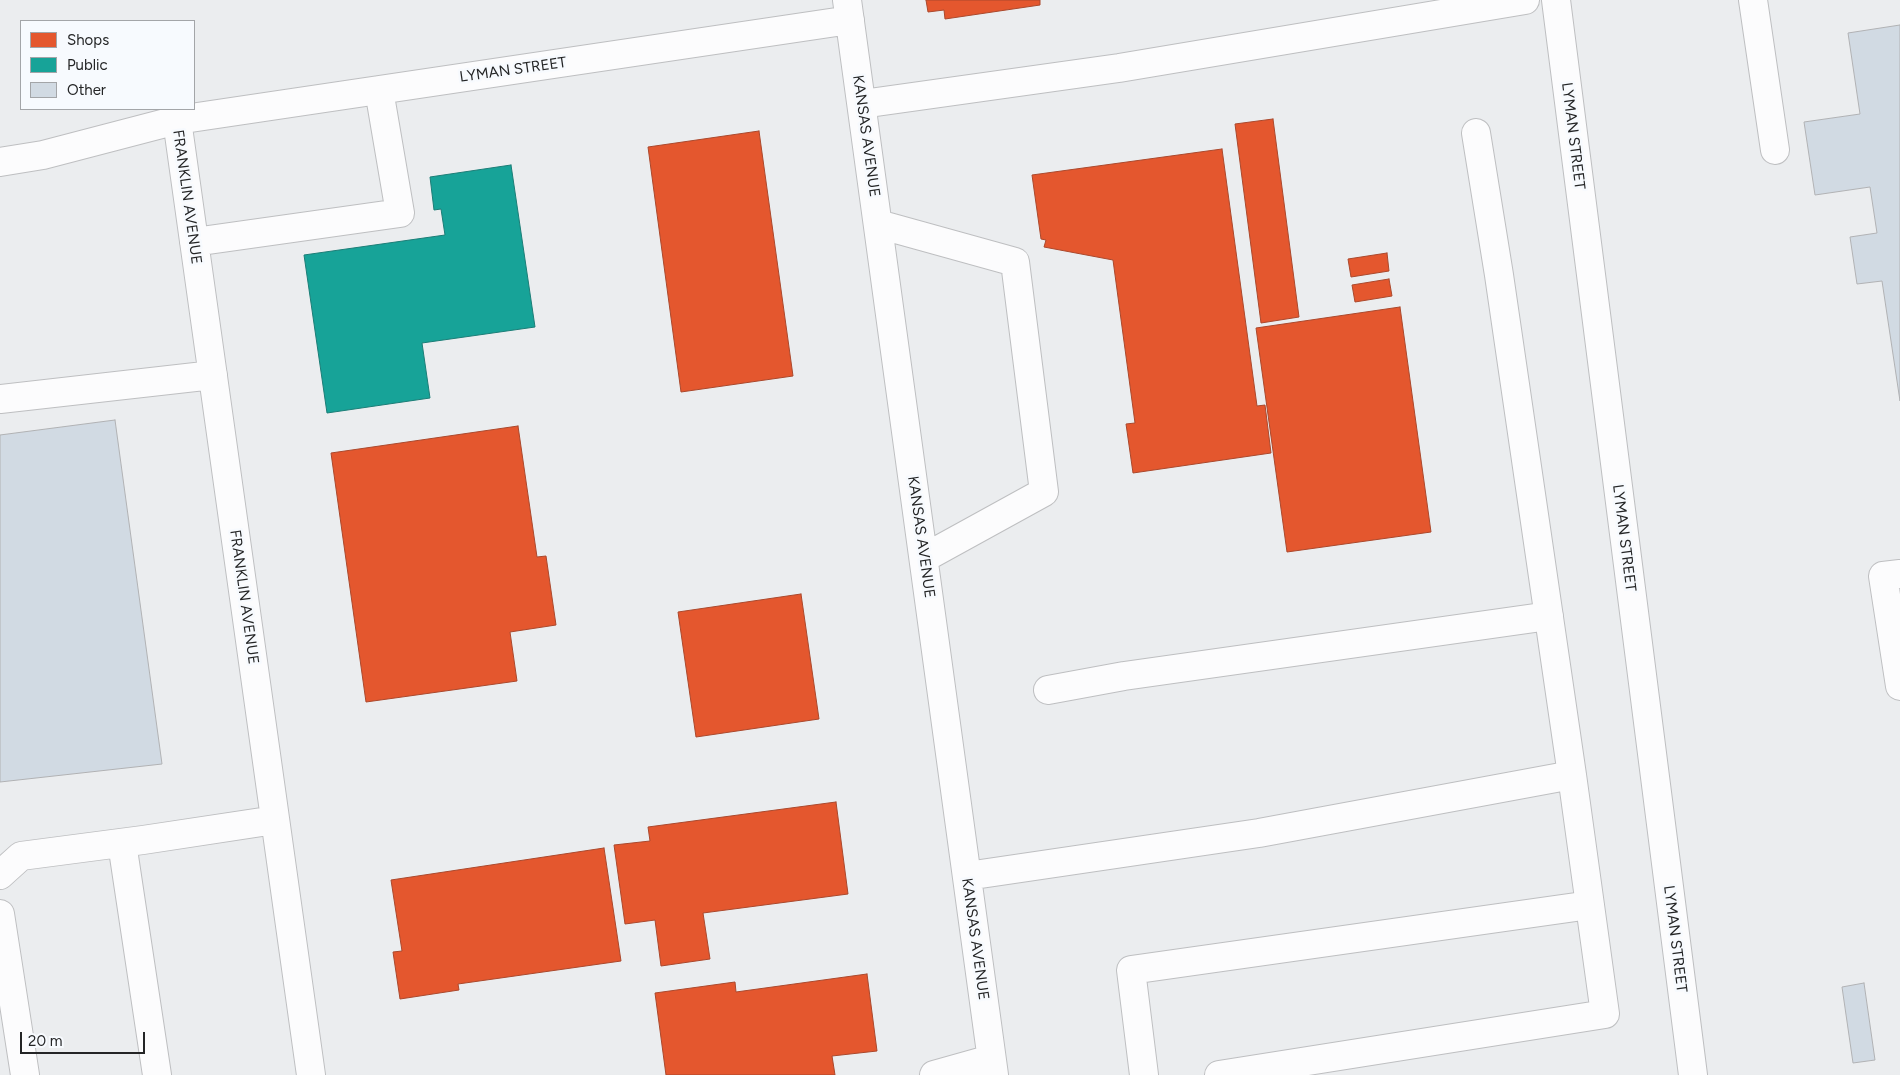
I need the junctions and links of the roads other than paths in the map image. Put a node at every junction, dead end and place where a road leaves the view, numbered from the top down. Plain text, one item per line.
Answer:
1 (1525, 0) edge
2 (1556, 0) edge
3 (1753, 0) edge
4 (849, 10) edge
5 (379, 90) junction
6 (862, 104) junction
7 (177, 120) junction
8 (1476, 133) dead end
9 (1775, 150) dead end
10 (0, 162) edge
11 (878, 224) junction
12 (194, 242) junction
13 (213, 375) junction
14 (0, 399) edge
15 (924, 558) junction
16 (1900, 574) edge
17 (1549, 616) junction
18 (1900, 686) edge
19 (1048, 690) dead end
20 (1572, 774) junction
21 (276, 820) junction
22 (122, 843) junction
23 (0, 875) edge
24 (967, 876) junction
25 (1590, 905) junction
26 (0, 914) edge
27 (993, 1067) edge
28 (25, 1075) edge
29 (157, 1075) edge
30 (311, 1075) edge
31 (934, 1075) edge
32 (1144, 1075) edge
33 (1219, 1075) edge
34 (1693, 1075) edge

1 - 6 street
2 - 34 street, LYMAN STREET
3 - 9 street
4 - 5 street, LYMAN STREET
4 - 6 street, KANSAS AVENUE
5 - 7 street, LYMAN STREET
5 - 12 street
6 - 11 street, KANSAS AVENUE
7 - 10 street, LYMAN STREET
7 - 12 street, FRANKLIN AVENUE
8 - 17 street
11 - 15 street, KANSAS AVENUE
11 - 15 street
12 - 13 street, FRANKLIN AVENUE
13 - 14 street
13 - 21 street, FRANKLIN AVENUE
15 - 24 street, KANSAS AVENUE
16 - 18 street
17 - 19 street
17 - 20 street
20 - 24 street
20 - 25 street
21 - 22 street
21 - 30 street, FRANKLIN AVENUE
22 - 23 street
22 - 29 street
24 - 27 street, KANSAS AVENUE
25 - 32 street
25 - 33 street
26 - 28 street
27 - 31 street

